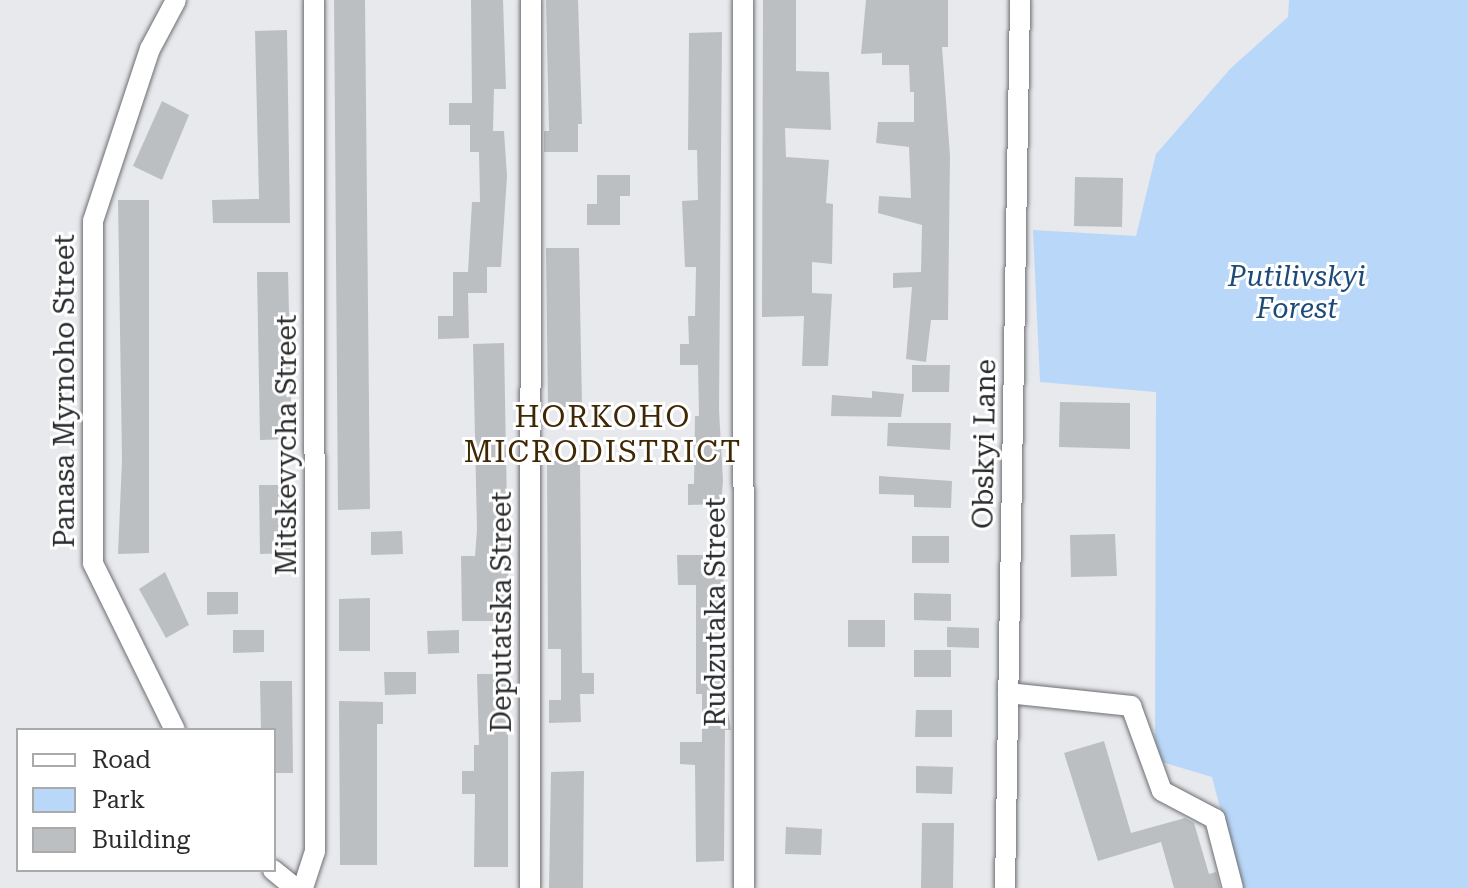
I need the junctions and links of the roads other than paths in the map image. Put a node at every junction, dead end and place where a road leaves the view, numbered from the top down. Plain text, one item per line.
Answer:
1 (176, 0) edge
2 (314, 0) edge
3 (531, 0) edge
4 (743, 0) edge
5 (1020, 0) edge
6 (1008, 693) junction
7 (174, 728) edge
8 (275, 872) edge
9 (295, 888) edge
10 (303, 888) edge
11 (530, 888) edge
12 (744, 888) edge
13 (1005, 888) edge
14 (1233, 888) edge

1 - 7 street, Panasa Myrnoho Street
2 - 10 street, Mitskevycha Street
3 - 11 street, Deputatska Street
4 - 12 street, Rudzutaka Street
5 - 6 street, Obskyi Lane
6 - 13 street, Obskyi Lane
6 - 14 street
8 - 9 street

